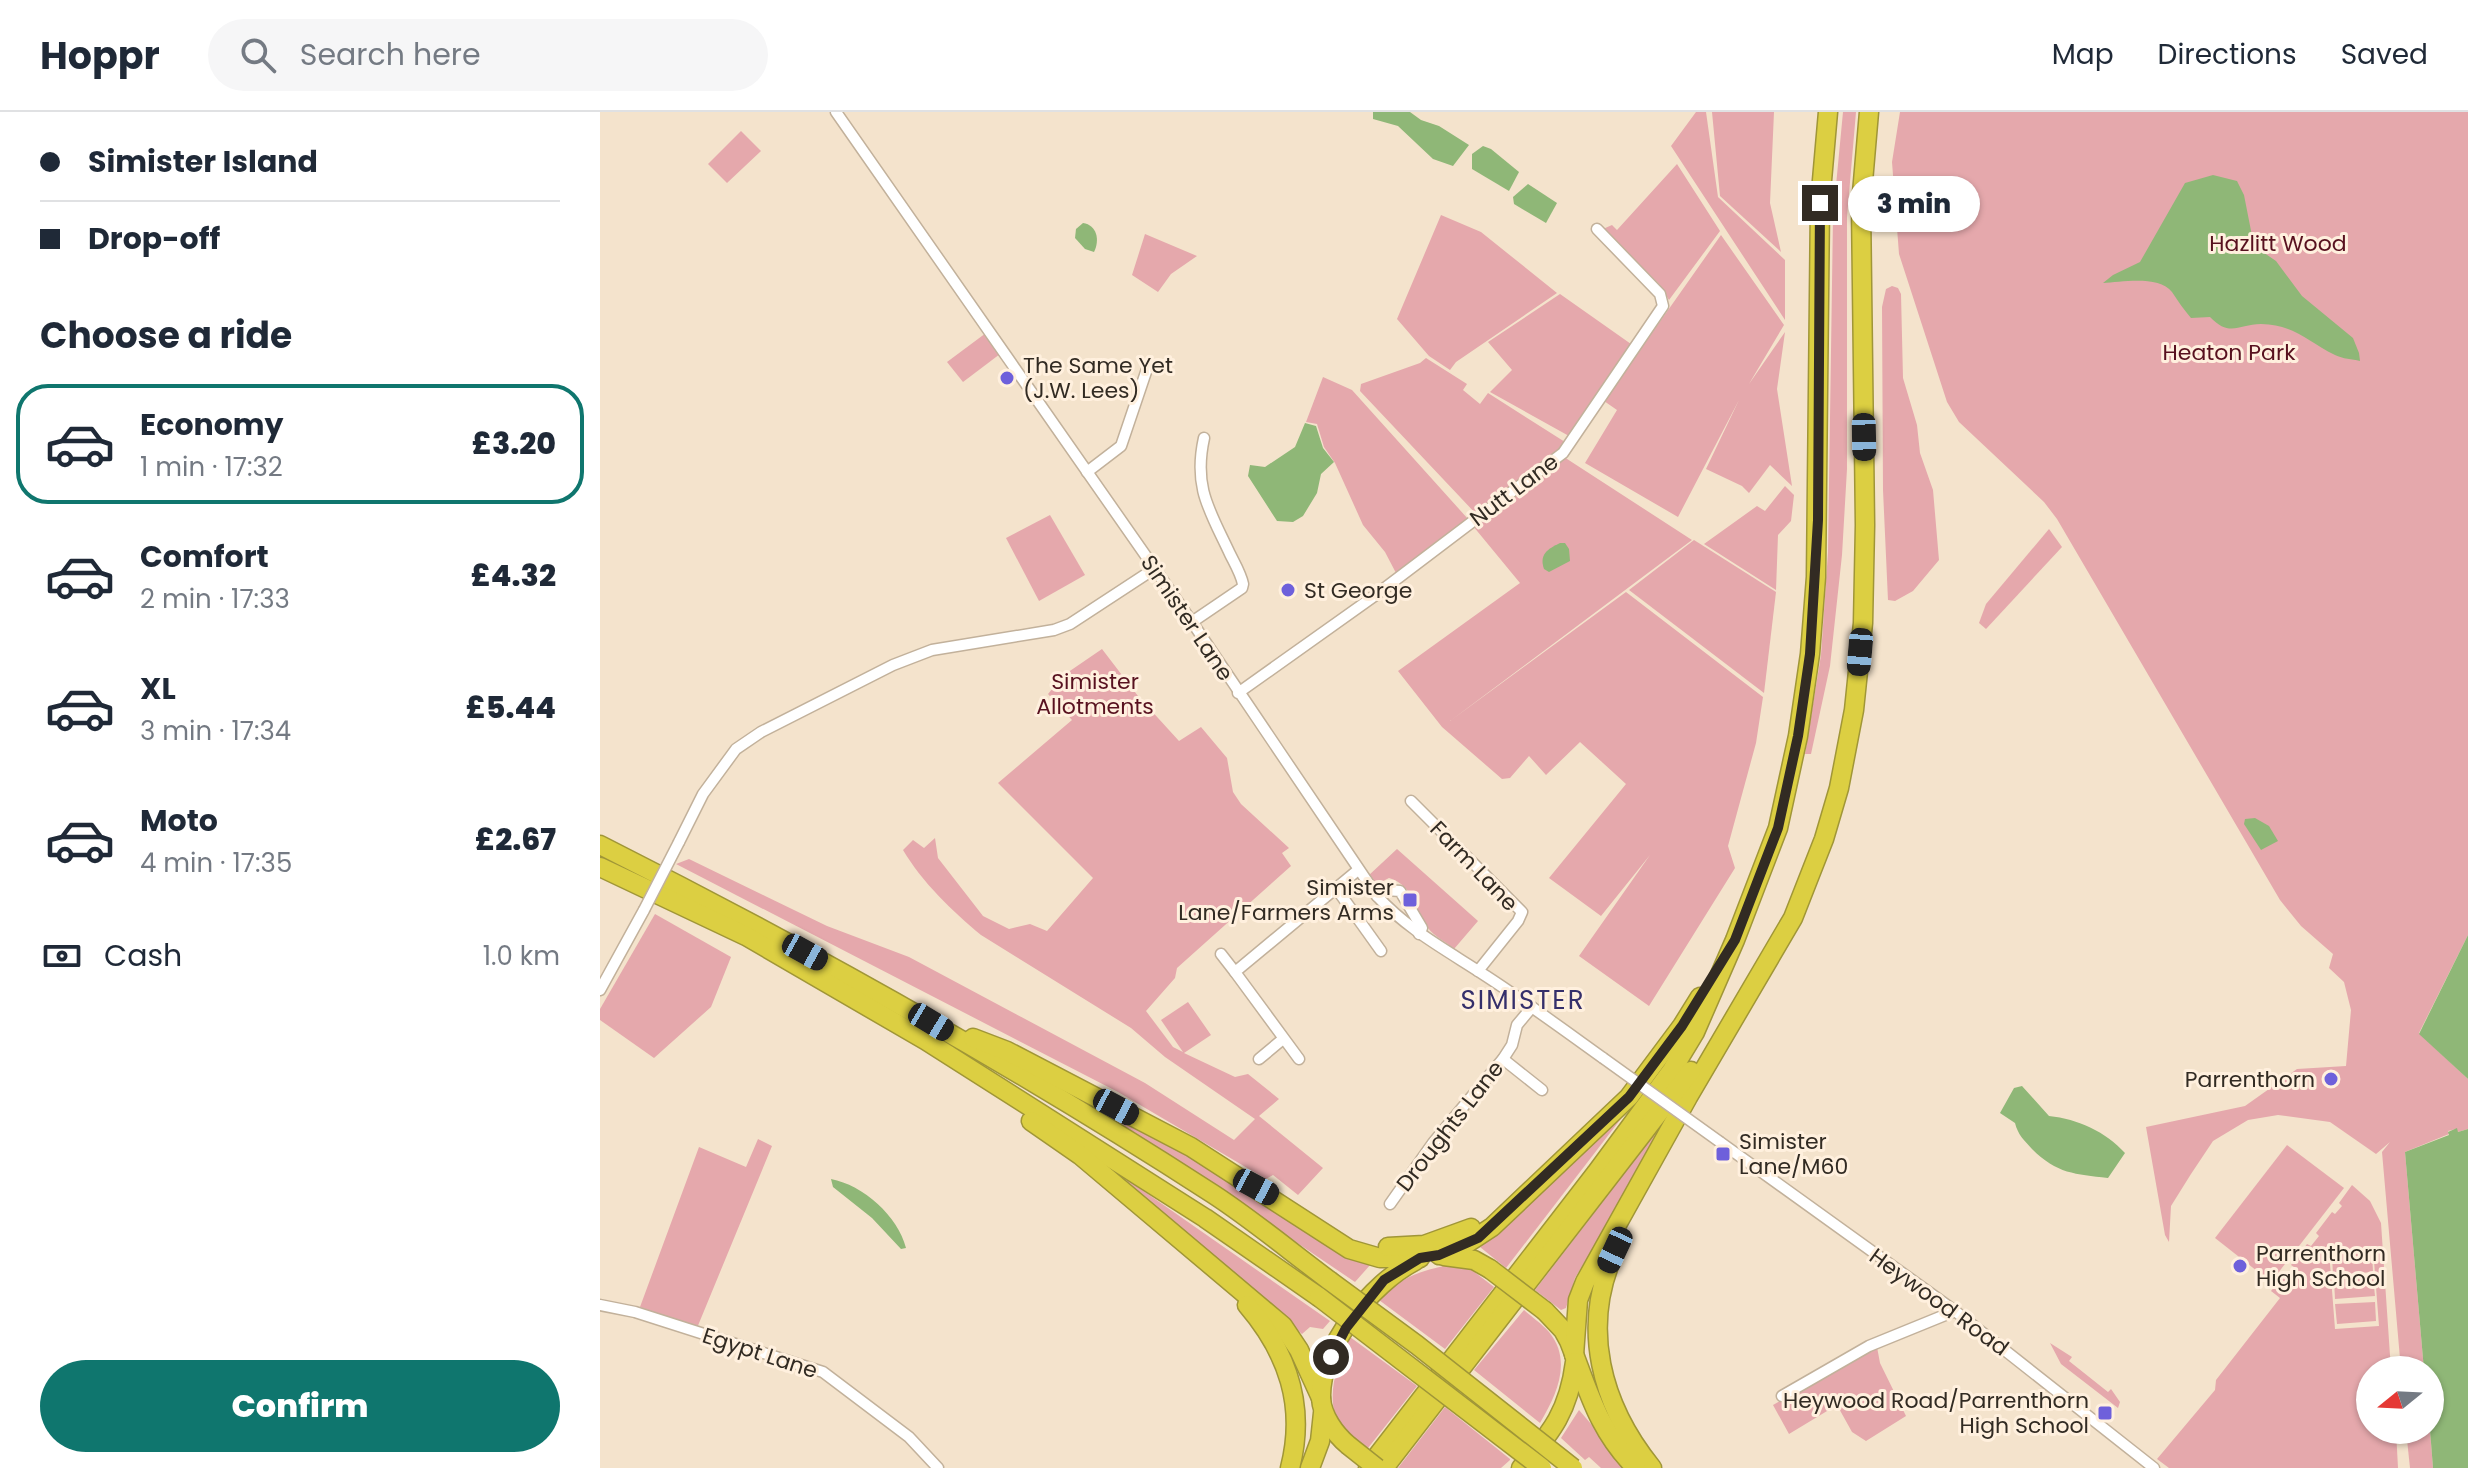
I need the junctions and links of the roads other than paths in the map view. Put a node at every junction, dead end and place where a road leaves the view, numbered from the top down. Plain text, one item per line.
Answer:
1 (836, 112) edge
2 (1828, 112) edge
3 (1869, 112) edge
4 (1597, 229) dead end
5 (1147, 369) dead end
6 (1204, 438) dead end
7 (1087, 472) junction
8 (1154, 569) junction
9 (1192, 622) junction
10 (1238, 693) junction
11 (1411, 801) dead end
12 (600, 845) edge
13 (600, 867) edge
14 (1358, 870) junction
15 (1336, 888) junction
16 (1377, 896) junction
17 (1419, 934) junction
18 (1735, 940) junction
19 (1381, 951) dead end
20 (1221, 954) dead end
21 (1478, 971) junction
22 (1235, 972) junction
23 (817, 977) junction
24 (600, 990) edge
25 (1751, 992) junction
26 (1532, 1007) junction
27 (931, 1022) junction
28 (1283, 1039) junction
29 (1603, 1058) joint
30 (1259, 1059) dead end
31 (1299, 1059) dead end
32 (1503, 1059) junction
33 (1542, 1090) dead end
34 (1672, 1125) junction
35 (1594, 1132) junction
36 (1256, 1187) junction
37 (1390, 1204) dead end
38 (1439, 1255) junction
39 (1201, 1256) junction
40 (1420, 1258) junction
41 (600, 1305) edge
42 (1955, 1311) junction
43 (1575, 1358) junction
44 (1782, 1396) dead end
45 (1322, 1402) junction
46 (938, 1468) edge
47 (1290, 1468) edge
48 (1310, 1468) edge
49 (1368, 1468) edge
50 (1377, 1468) edge
51 (1384, 1468) edge
52 (1521, 1468) edge
53 (1542, 1468) edge
54 (1573, 1468) edge
55 (1636, 1468) edge
56 (1652, 1468) edge
57 (2154, 1468) edge

1 - 7 street, Simister Lane
2 - 18 highway
3 - 25 highway
4 - 10 street, Nutt Lane
5 - 7 street
6 - 9 street
7 - 8 street, Simister Lane
8 - 9 street, Simister Lane
8 - 24 street, bridge
9 - 10 street, Simister Lane
10 - 14 street, Simister Lane
11 - 21 street, Farm Lane
12 - 27 highway
13 - 23 highway
14 - 15 street
14 - 16 street, Simister Lane
15 - 19 street
15 - 22 street
16 - 17 street, Simister Lane
16 - 17 street
17 - 21 street, Simister Lane
18 - 35 highway
18 - 49 highway
20 - 22 street
21 - 26 street, Simister Lane
22 - 28 street
23 - 39 highway
23 - 53 highway, bridge
25 - 34 highway
25 - 51 highway
26 - 29 street, Simister Lane
26 - 32 street, Droughts Lane
27 - 36 highway
27 - 54 highway, bridge
28 - 30 street
28 - 31 street
29 - 42 street, Heywood Road, bridge
32 - 33 street
32 - 37 street, Droughts Lane
34 - 43 highway
34 - 56 highway
35 - 36 highway
35 - 38 highway
36 - 40 highway
38 - 40 highway
38 - 43 highway, bridge
39 - 45 highway
39 - 47 highway
40 - 45 highway
41 - 46 street, Egypt Lane
42 - 44 street
42 - 57 street, Heywood Road
43 - 52 highway
43 - 55 highway
45 - 48 highway
45 - 50 highway, bridge

